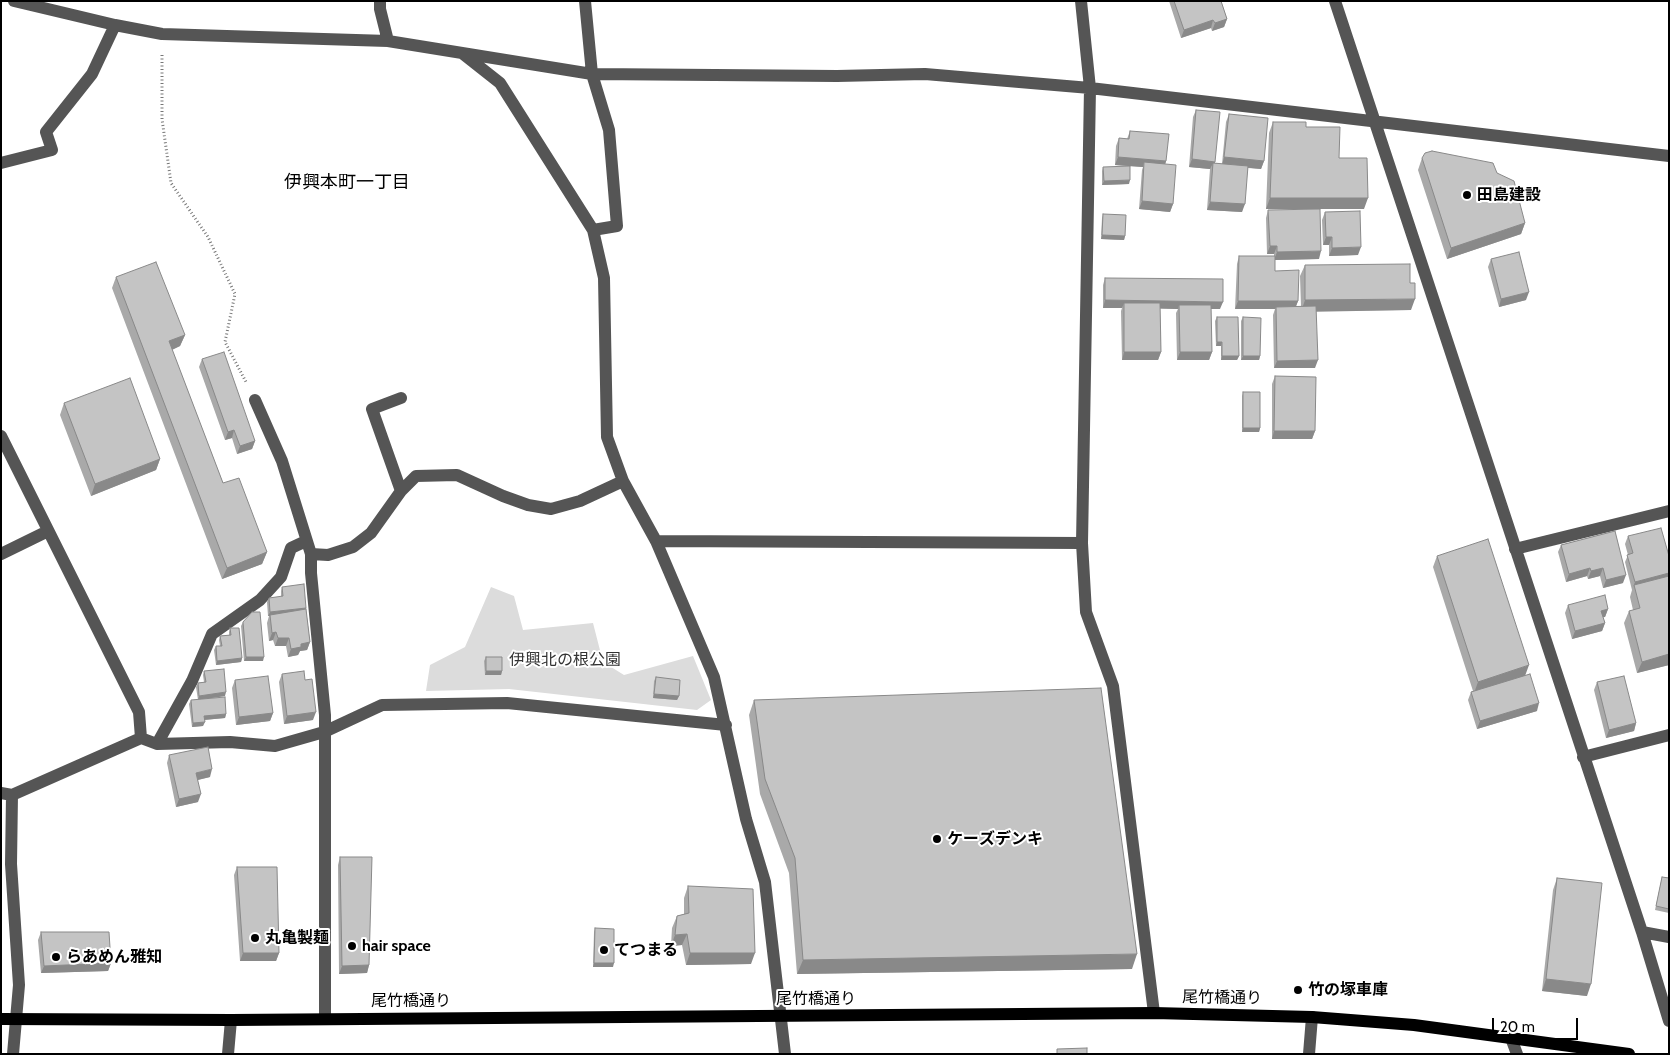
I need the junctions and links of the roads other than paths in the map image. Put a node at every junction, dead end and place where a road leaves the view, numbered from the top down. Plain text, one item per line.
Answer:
1 (14, 1) edge
2 (380, 1) edge
3 (585, 1) edge
4 (1081, 1) edge
5 (1335, 1) edge
6 (115, 26) junction
7 (388, 41) junction
8 (460, 52) junction
9 (592, 74) junction
10 (1090, 88) junction
11 (1375, 122) junction
12 (1669, 156) edge
13 (1, 163) edge
14 (593, 230) junction
15 (401, 398) dead end
16 (255, 400) road end
17 (1, 436) edge
18 (624, 481) junction
19 (401, 491) junction
20 (1669, 511) edge
21 (48, 531) junction
22 (306, 541) junction
23 (656, 541) junction
24 (1082, 544) junction
25 (1515, 549) junction
26 (1, 554) edge
27 (311, 554) junction
28 (726, 725) junction
29 (324, 732) junction
30 (1669, 735) edge
31 (141, 738) junction
32 (157, 744) junction
33 (1583, 757) junction
34 (7, 794) edge
35 (1642, 932) junction
36 (1669, 937) edge
37 (1154, 1013) junction
38 (780, 1016) junction
39 (1312, 1017) junction
40 (17, 1018) junction
41 (325, 1018) junction
42 (1, 1019) edge
43 (232, 1020) junction
44 (1669, 1021) edge
45 (1511, 1038) junction
46 (13, 1054) edge
47 (228, 1054) edge
48 (785, 1054) edge
49 (1310, 1054) edge
50 (1516, 1054) edge
51 (1629, 1054) edge

1 - 6 street
2 - 7 street
3 - 9 street
4 - 10 street
5 - 11 street
6 - 7 street
6 - 13 street
7 - 8 street
8 - 9 street
8 - 14 street
9 - 10 street
9 - 14 street
10 - 11 street
10 - 24 street
11 - 12 street
11 - 25 street
14 - 18 street
15 - 19 street
16 - 22 street
17 - 21 street
18 - 19 street
18 - 23 street
19 - 27 street
20 - 25 street
21 - 26 street
21 - 31 street
22 - 27 street
22 - 32 street
23 - 24 street
23 - 28 street
24 - 37 street
25 - 33 street
27 - 29 street
28 - 29 street
28 - 38 street
29 - 32 street
29 - 41 street
30 - 33 street
31 - 32 street
31 - 34 street
33 - 35 street
34 - 40 street
35 - 36 street
35 - 44 street
37 - 38 main road, 尾竹橋通り
37 - 39 main road, 尾竹橋通り
38 - 41 main road, 尾竹橋通り
38 - 48 street
39 - 45 main road, 尾竹橋通り
39 - 49 street
40 - 42 main road, 尾竹橋通り
40 - 43 main road, 尾竹橋通り
40 - 46 street
41 - 43 main road, 尾竹橋通り
43 - 47 street
45 - 50 street
45 - 51 main road, 尾竹橋通り

